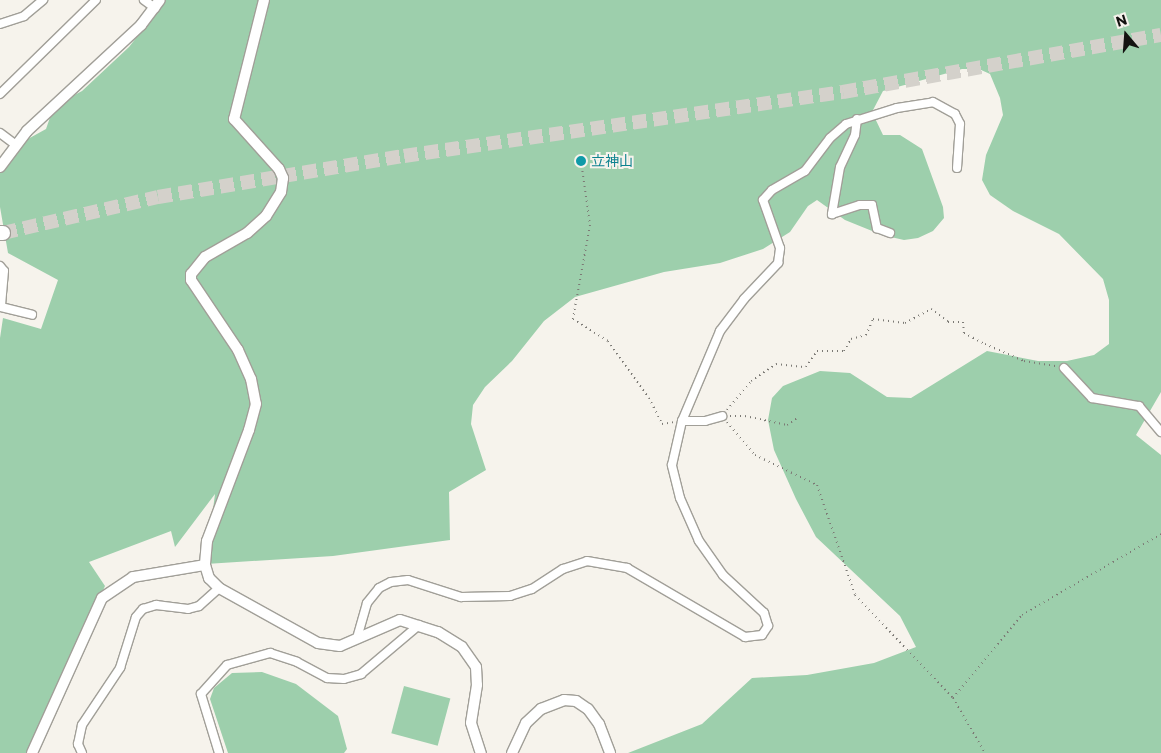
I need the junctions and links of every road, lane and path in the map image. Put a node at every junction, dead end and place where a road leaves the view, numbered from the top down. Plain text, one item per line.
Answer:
1 (43, 0) edge
2 (96, 0) edge
3 (144, 0) edge
4 (264, 0) edge
5 (157, 4) edge
6 (0, 24) edge
7 (0, 94) edge
8 (857, 118) junction
9 (0, 133) edge
10 (16, 145) junction
11 (581, 161) dead end
12 (0, 167) edge
13 (957, 168) dead end
14 (890, 233) dead end
15 (0, 266) edge
16 (32, 315) dead end
17 (1064, 368) joint
18 (722, 416) junction
19 (797, 418) dead end
20 (682, 421) junction
21 (1161, 432) edge
22 (1161, 534) edge
23 (204, 565) junction
24 (220, 588) junction
25 (420, 625) junction
26 (357, 638) junction
27 (953, 698) junction
28 (32, 753) edge
29 (82, 753) edge
30 (219, 753) edge
31 (481, 753) edge
32 (512, 753) edge
33 (610, 753) edge
34 (985, 753) edge

1 - 6 street
2 - 7 street
3 - 5 street
4 - 23 street
5 - 10 street
8 - 13 street
8 - 14 street
8 - 20 street
9 - 10 street
10 - 12 street
11 - 20 path
15 - 16 street
17 - 18 path
17 - 21 street
18 - 19 path
18 - 20 street
18 - 27 path
20 - 26 street
22 - 27 path
23 - 24 street
23 - 28 street
24 - 26 street
24 - 29 street
25 - 26 street
25 - 30 street
25 - 31 street
27 - 34 path
32 - 33 street

